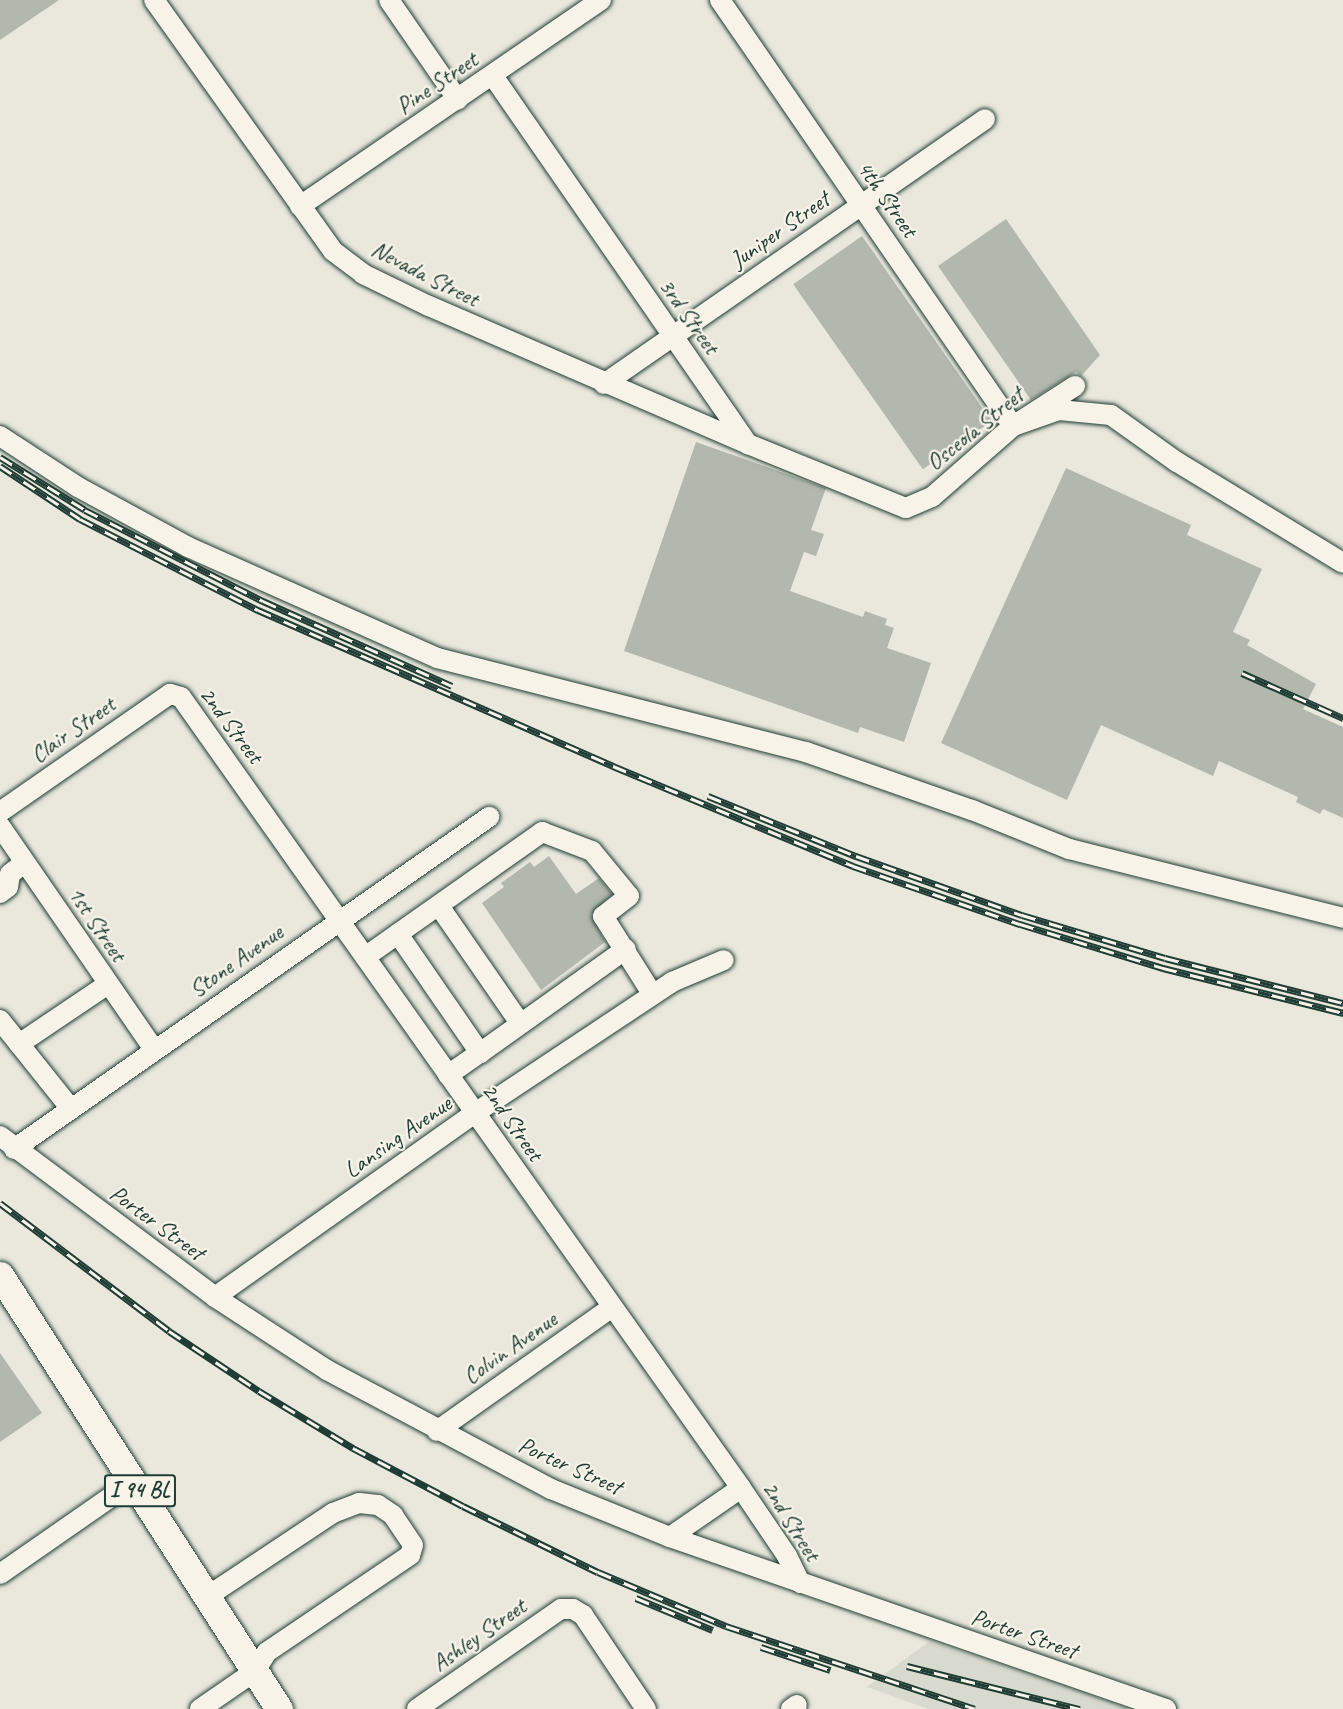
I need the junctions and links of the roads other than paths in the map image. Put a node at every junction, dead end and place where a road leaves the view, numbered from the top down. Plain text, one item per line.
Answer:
1 (154, 0) edge
2 (389, 0) edge
3 (602, 0) edge
4 (720, 0) edge
5 (493, 76) junction
6 (458, 100) junction
7 (985, 119) dead end
8 (300, 206) junction
9 (860, 206) junction
10 (672, 337) junction
11 (604, 384) junction
12 (1075, 386) dead end
13 (1013, 426) junction
14 (0, 436) edge
15 (748, 444) junction
16 (1343, 563) edge
17 (177, 695) joint
18 (0, 812) edge
19 (489, 818) dead end
20 (0, 826) edge
21 (24, 863) junction
22 (0, 893) edge
23 (440, 906) junction
24 (1343, 918) edge
25 (342, 920) junction
26 (398, 934) junction
27 (626, 949) junction
28 (365, 957) junction
29 (724, 960) dead end
30 (108, 984) junction
31 (653, 995) junction
32 (0, 1020) edge
33 (520, 1023) junction
34 (19, 1044) junction
35 (154, 1049) junction
36 (480, 1053) junction
37 (448, 1075) junction
38 (70, 1109) junction
39 (475, 1113) junction
40 (5, 1144) edge
41 (0, 1275) edge
42 (216, 1297) junction
43 (612, 1307) junction
44 (437, 1431) junction
45 (134, 1481) junction
46 (741, 1488) junction
47 (670, 1537) junction
48 (0, 1574) edge
49 (800, 1583) junction
50 (208, 1596) junction
51 (255, 1671) junction
52 (200, 1709) edge
53 (279, 1709) edge
54 (417, 1709) edge
55 (646, 1709) edge
56 (1166, 1709) edge

1 - 8 street, Nevada Street
2 - 6 street
3 - 5 street, Pine Street
4 - 9 street, 4th Street
5 - 6 street, Pine Street
5 - 10 street, 3rd Street
6 - 8 street, Pine Street
7 - 9 street, Juniper Street
8 - 11 street, Nevada Street
9 - 10 street, Juniper Street
9 - 13 street, 4th Street
10 - 11 street, Juniper Street
10 - 15 street, 3rd Street
11 - 15 street, Nevada Street
12 - 13 street, Osceola Street
13 - 15 street, Osceola Street
13 - 16 street
14 - 24 street
17 - 18 street, Clair Street
17 - 25 street, 2nd Street
19 - 25 street, Stone Avenue
20 - 21 street, 1st Street
21 - 22 street
21 - 30 street, 1st Street
23 - 26 street
23 - 27 street
23 - 33 street
25 - 28 street, 2nd Street
25 - 35 street, Stone Avenue
26 - 28 street
26 - 36 street
27 - 31 street
27 - 33 street
28 - 37 street, 2nd Street
29 - 31 street, Lansing Avenue
30 - 34 street
30 - 35 street, 1st Street
31 - 39 street, Lansing Avenue
32 - 34 street
33 - 36 street
34 - 38 street
35 - 38 street, Stone Avenue
36 - 37 street
37 - 39 street, 2nd Street
38 - 40 street, Stone Avenue
39 - 42 street, Lansing Avenue
39 - 43 street, 2nd Street
40 - 42 street, Porter Street
41 - 45 highway, I 94 BL
42 - 44 street, Porter Street
43 - 44 street, Colvin Avenue
43 - 46 street, 2nd Street
44 - 47 street, Porter Street
45 - 48 street
45 - 50 highway, I 94 BL
46 - 47 street
46 - 49 street, 2nd Street
47 - 49 street, Porter Street
49 - 56 street, Porter Street
50 - 51 highway, I 94 BL
50 - 51 street
51 - 52 street
51 - 53 highway, I 94 BL
54 - 55 street, Ashley Street

